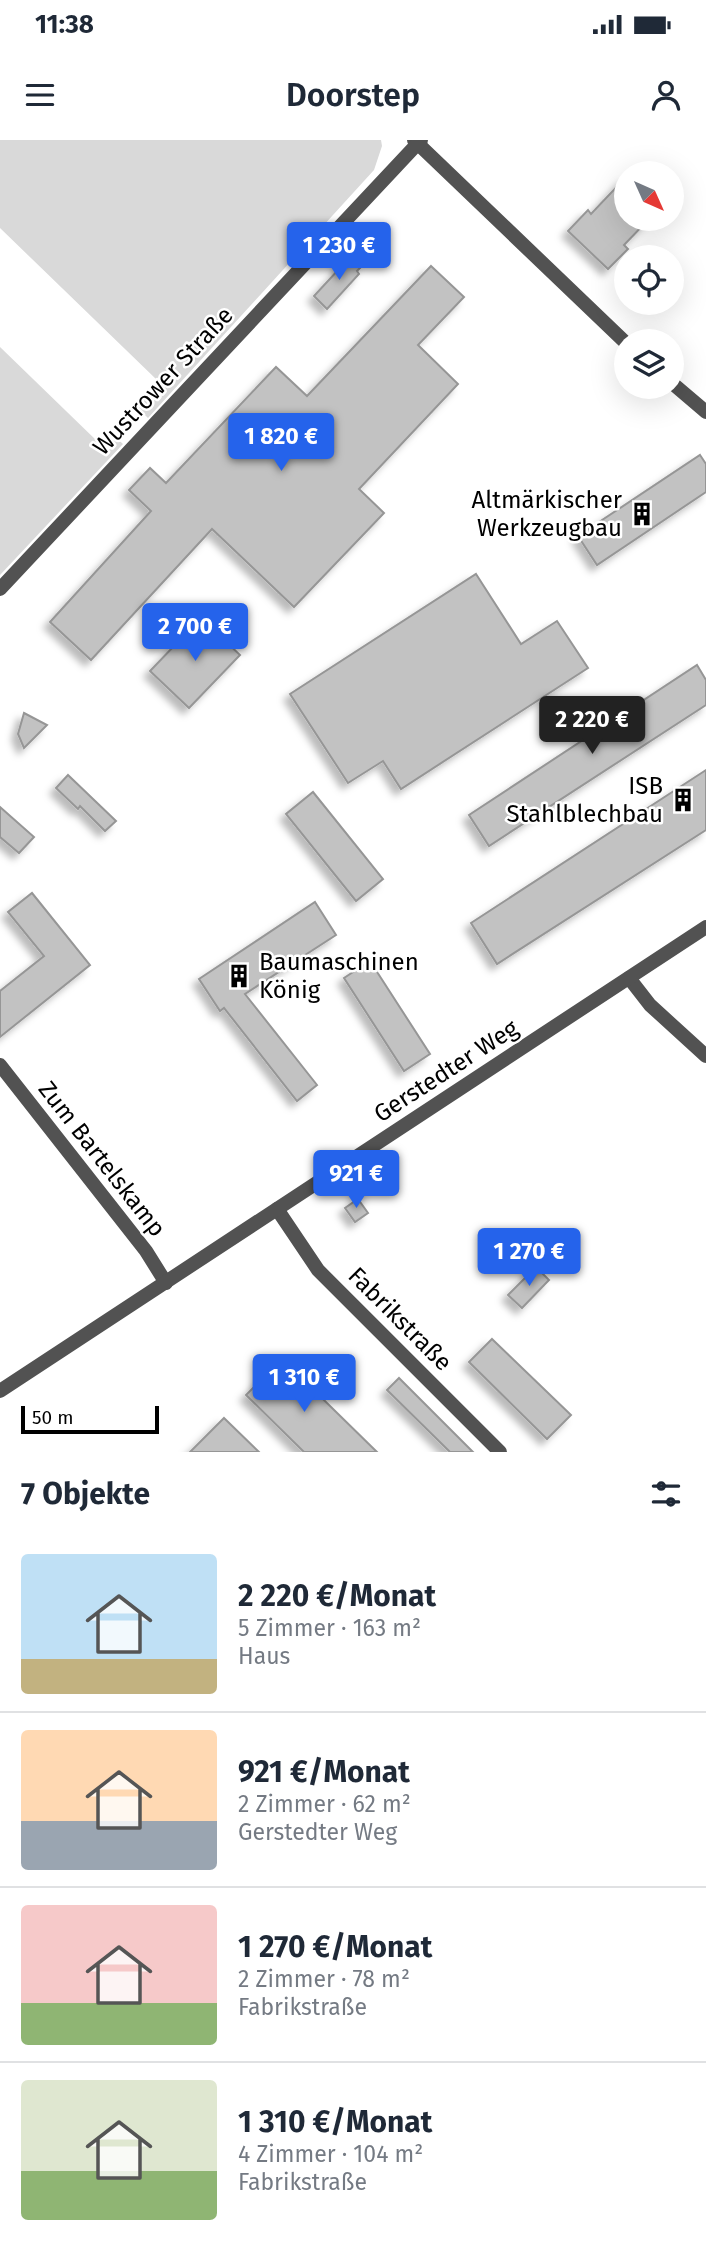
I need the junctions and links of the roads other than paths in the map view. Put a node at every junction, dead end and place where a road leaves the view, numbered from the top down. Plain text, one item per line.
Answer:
1 (417, 141) edge
2 (614, 331) edge
3 (684, 393) edge
4 (706, 412) edge
5 (0, 589) edge
6 (706, 927) edge
7 (629, 978) junction
8 (706, 1056) edge
9 (0, 1065) edge
10 (277, 1209) junction
11 (166, 1283) junction
12 (0, 1391) edge
13 (500, 1452) edge

1 - 2 street
1 - 5 street, Wustrower Straße
3 - 4 street
6 - 7 street, Gerstedter Weg
7 - 8 street
7 - 10 street, Gerstedter Weg
9 - 11 street, Zum Bartelskamp
10 - 11 street, Gerstedter Weg
10 - 13 street, Fabrikstraße
11 - 12 street, Gerstedter Weg

